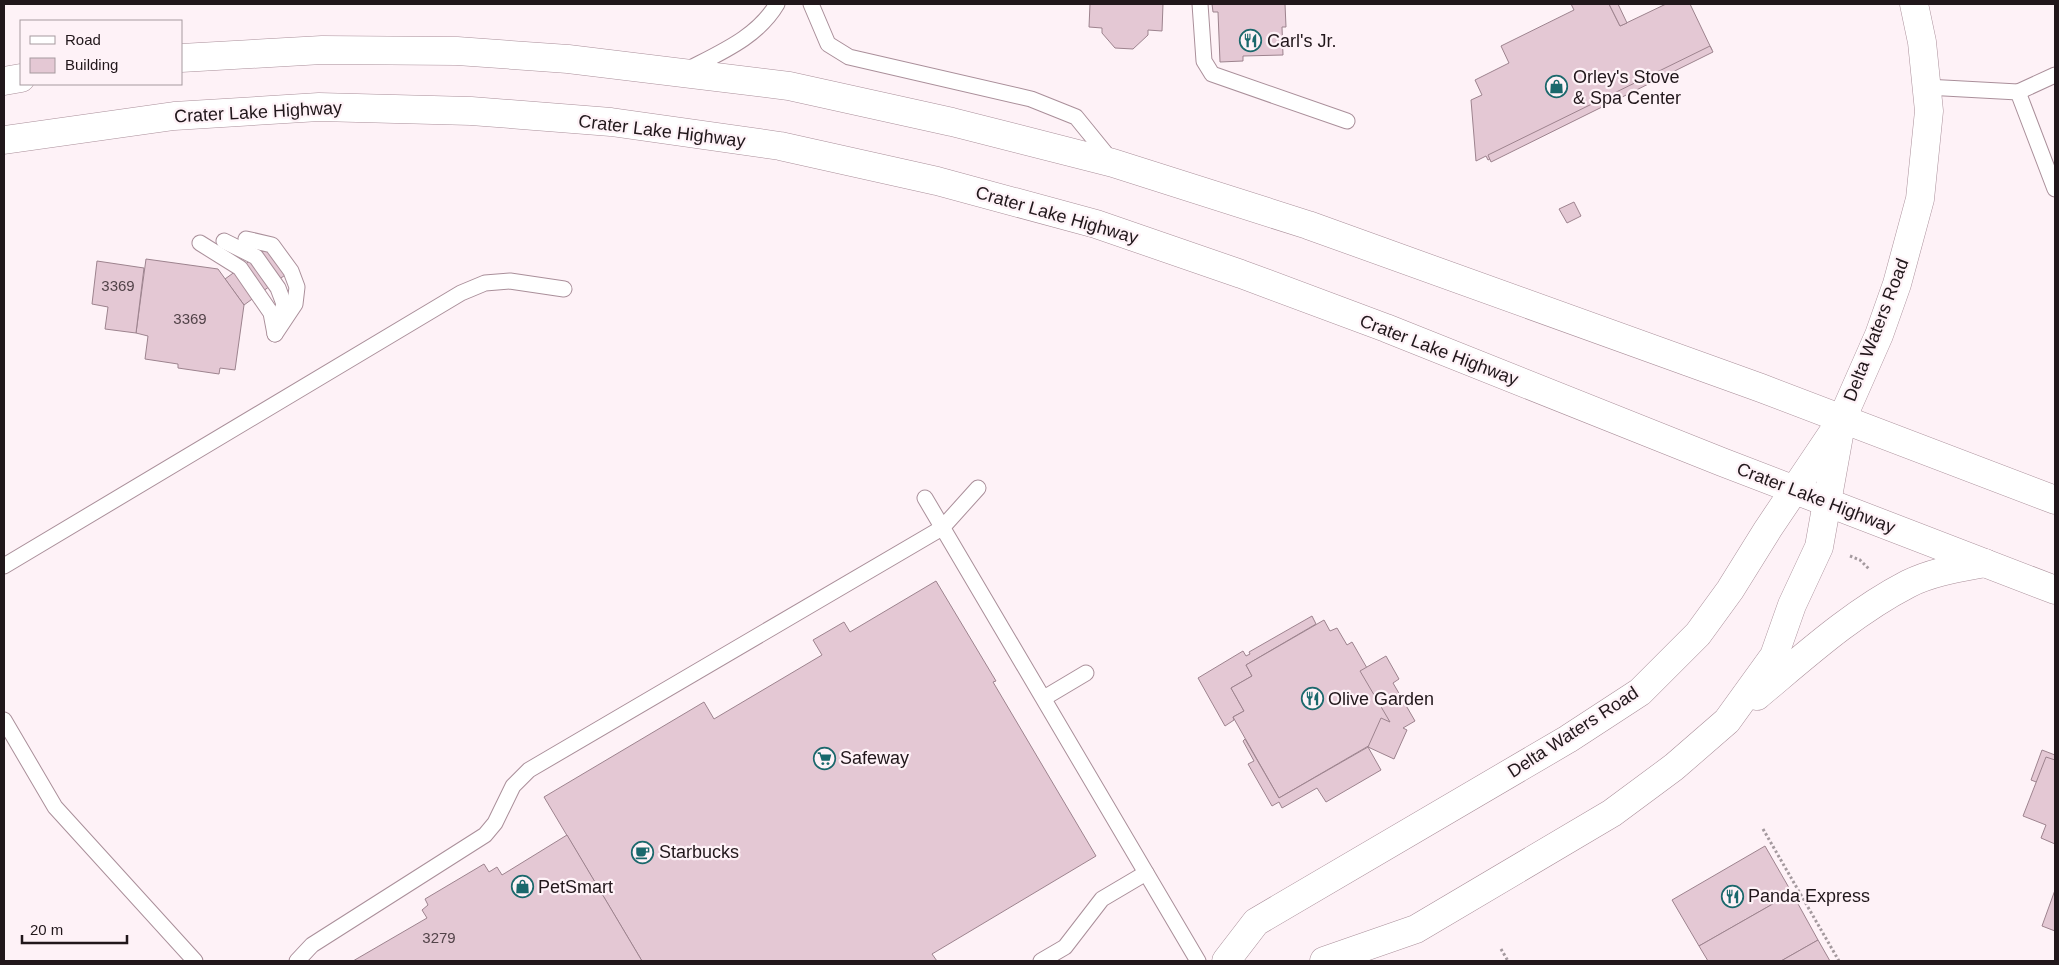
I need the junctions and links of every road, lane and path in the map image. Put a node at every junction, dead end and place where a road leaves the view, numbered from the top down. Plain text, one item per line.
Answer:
1 (777, 4) edge
2 (811, 4) edge
3 (1200, 4) edge
4 (1914, 4) edge
5 (182, 58) edge
6 (682, 73) junction
7 (2055, 75) edge
8 (20, 78) edge
9 (4, 81) edge
10 (1926, 87) junction
11 (2018, 92) junction
12 (1346, 121) dead end
13 (4, 140) edge
14 (1113, 164) junction
15 (2055, 189) edge
16 (246, 238) dead end
17 (224, 240) dead end
18 (200, 243) dead end
19 (564, 289) dead end
20 (275, 334) junction
21 (1842, 419) junction
22 (978, 488) dead end
23 (1795, 490) junction
24 (925, 498) dead end
25 (2055, 500) edge
26 (1827, 502) junction
27 (942, 528) junction
28 (1846, 554) dead end
29 (1985, 563) junction
30 (4, 566) edge
31 (1871, 572) dead end
32 (2055, 590) edge
33 (1086, 673) dead end
34 (1044, 698) junction
35 (4, 720) edge
36 (1727, 721) junction
37 (1763, 829) dead end
38 (1146, 873) junction
39 (1416, 929) junction
40 (1501, 949) dead end
41 (195, 961) edge
42 (297, 961) edge
43 (1041, 961) edge
44 (1198, 961) edge
45 (1226, 961) edge
46 (1324, 961) edge
47 (1386, 961) edge
48 (1508, 961) edge
49 (1839, 961) edge

1 - 6 lane
2 - 14 lane
3 - 12 lane
4 - 10 main road, Delta Waters Road
5 - 6 main road
6 - 14 main road
7 - 11 lane
8 - 9 main road
10 - 11 lane
10 - 21 main road, Delta Waters Road
11 - 15 lane
13 - 23 main road, Crater Lake Highway
14 - 21 main road
16 - 20 lane
17 - 20 lane
18 - 20 lane
19 - 30 lane
21 - 23 main road, Delta Waters Road
21 - 25 main road
21 - 26 main road, Delta Waters Road
22 - 27 lane
23 - 26 main road, Crater Lake Highway
23 - 45 main road, Delta Waters Road
24 - 27 lane
26 - 29 main road, Crater Lake Highway
26 - 36 main road, Delta Waters Road
27 - 34 lane
27 - 42 lane
28 - 31 path
29 - 32 main road, Crater Lake Highway
29 - 36 main road
33 - 34 lane
34 - 38 lane
35 - 41 lane
36 - 39 main road, Delta Waters Road
37 - 49 path
38 - 43 lane
38 - 44 lane
39 - 46 main road, Delta Waters Road
39 - 47 main road
40 - 48 path

